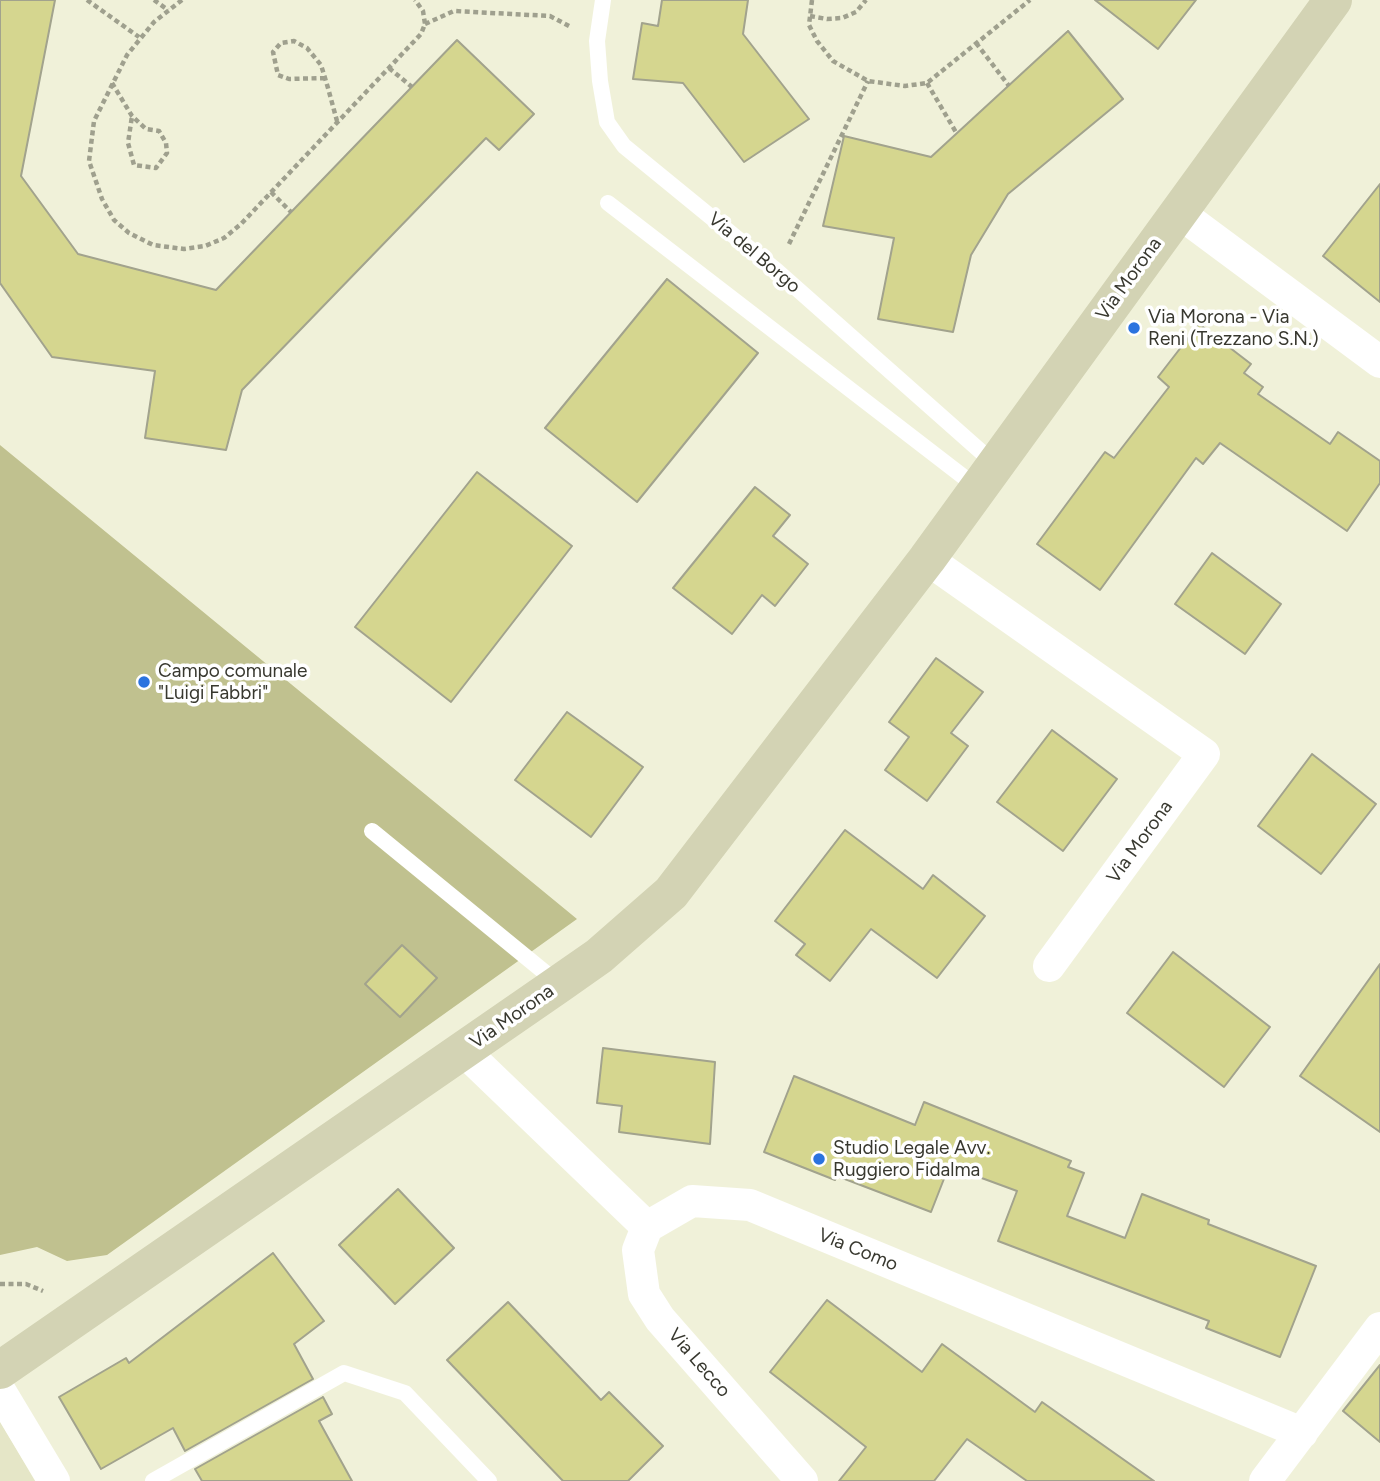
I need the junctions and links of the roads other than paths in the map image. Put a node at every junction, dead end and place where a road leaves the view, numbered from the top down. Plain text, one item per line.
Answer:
1 (603, 0) edge
2 (1334, 0) edge
3 (608, 203) dead end
4 (1178, 212) junction
5 (1380, 362) edge
6 (987, 476) junction
7 (927, 559) junction
8 (372, 831) dead end
9 (1049, 966) dead end
10 (559, 984) junction
11 (464, 1051) junction
12 (647, 1227) junction
13 (1380, 1328) edge
14 (0, 1370) edge
15 (0, 1391) edge
16 (1302, 1433) junction
17 (1277, 1475) edge
18 (54, 1481) edge
19 (153, 1481) edge
20 (489, 1481) edge
21 (802, 1481) edge

1 - 6 lane, Via del Borgo
2 - 4 main road, Via Morona
3 - 6 lane
4 - 5 street
4 - 6 main road, Via Morona
6 - 7 main road, Via Morona
7 - 9 street, Via Morona
7 - 10 main road, Via Morona
8 - 10 lane
10 - 11 main road, Via Morona
11 - 12 street
11 - 14 main road, Via Morona
12 - 16 street, Via Como
12 - 21 street, Via Lecco
13 - 16 street
15 - 18 street
16 - 17 street
19 - 20 lane

